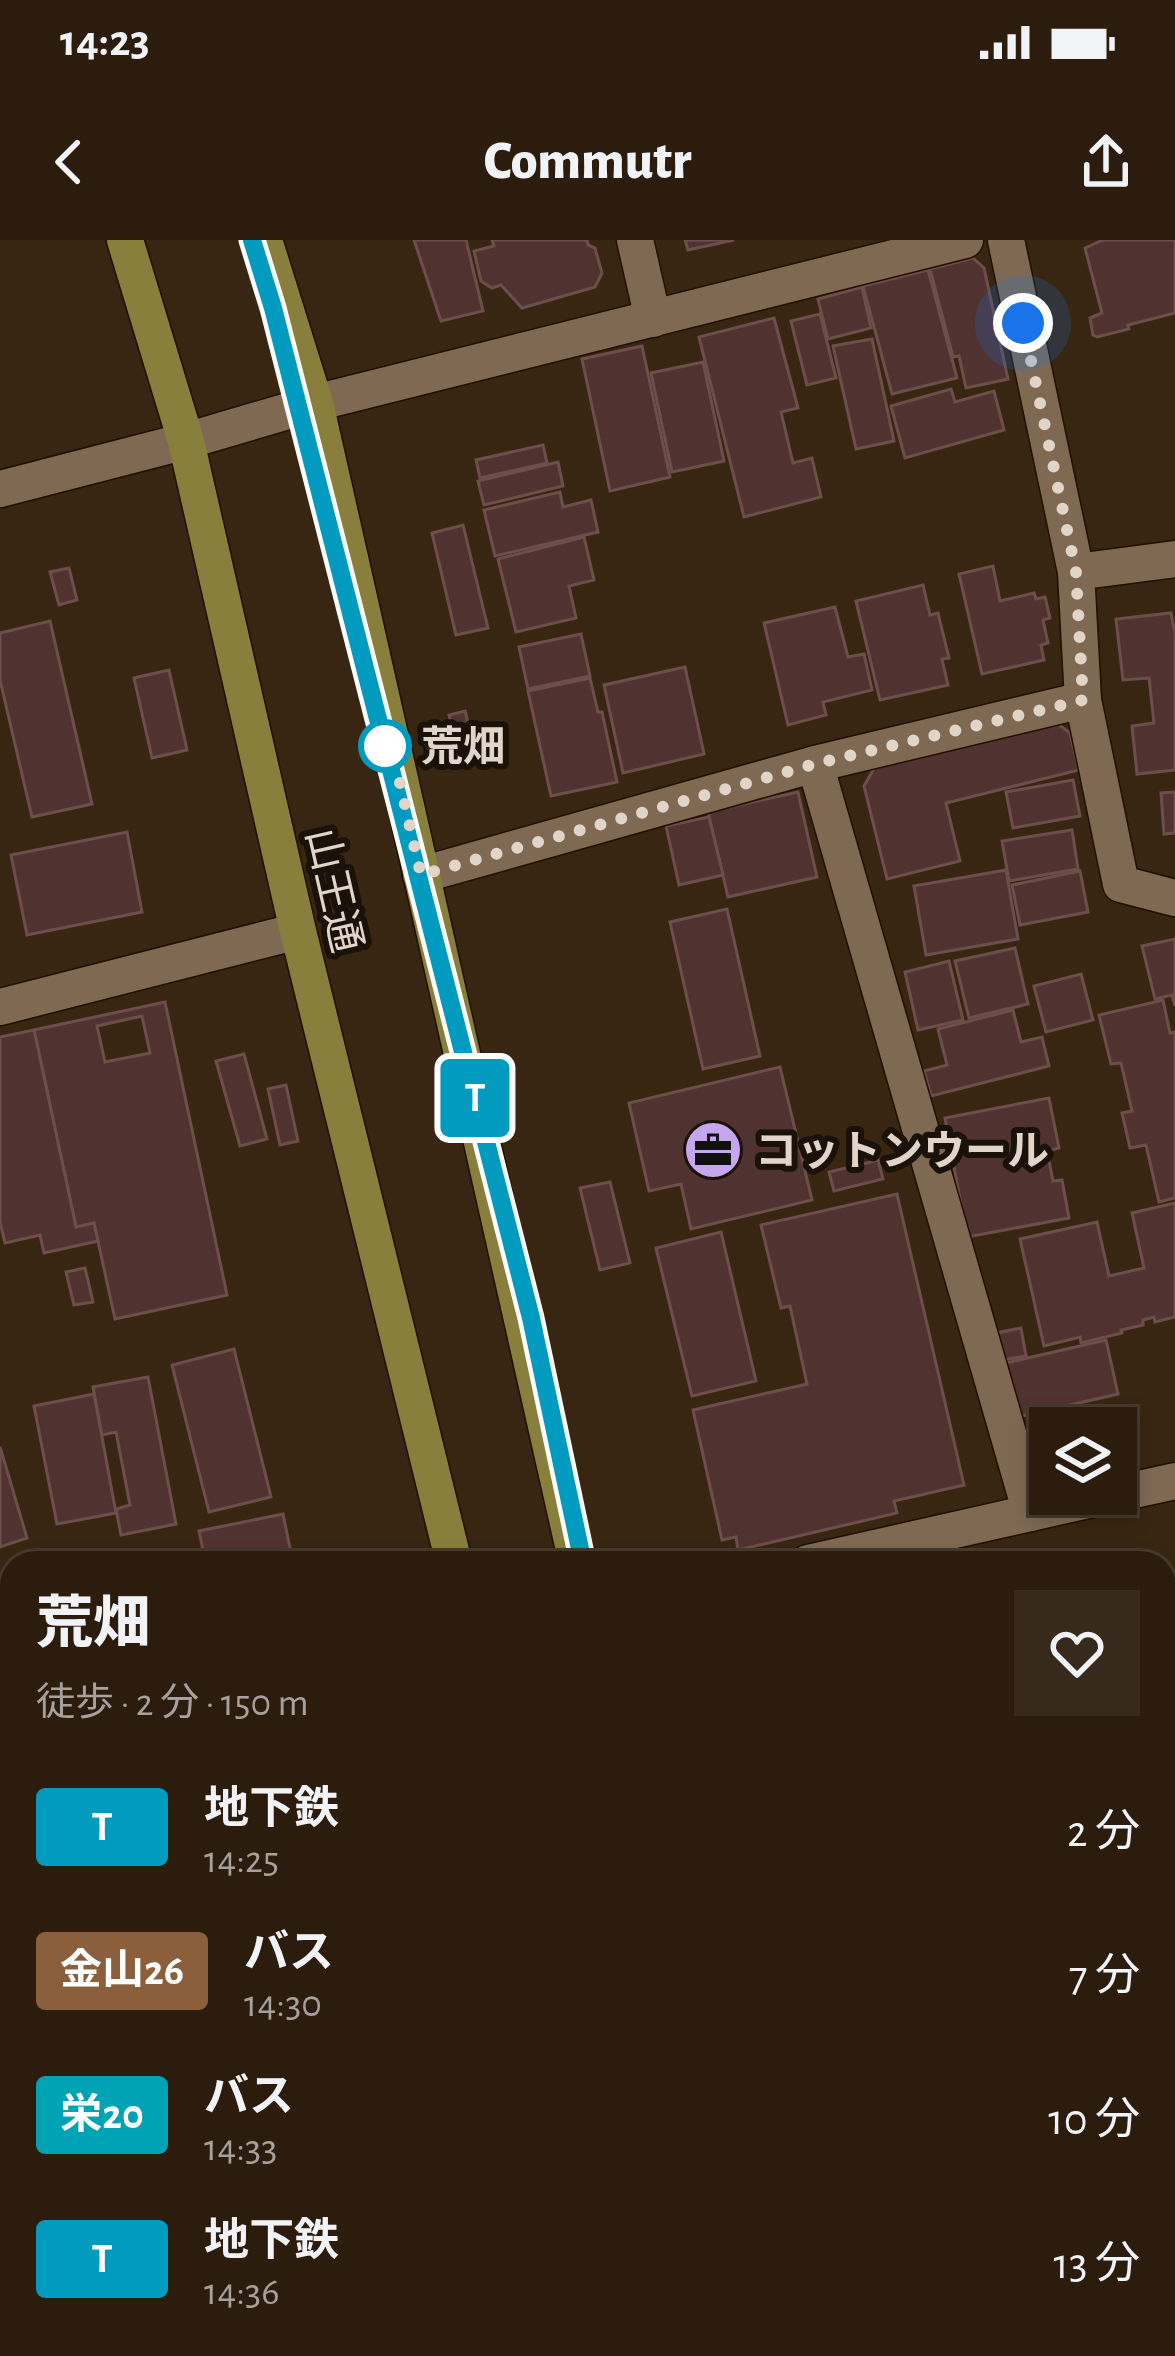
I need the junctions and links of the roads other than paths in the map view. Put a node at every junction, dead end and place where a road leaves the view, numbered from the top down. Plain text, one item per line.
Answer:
1 (125, 240) edge
2 (264, 240) edge
3 (635, 240) edge
4 (965, 240) edge
5 (1006, 240) edge
6 (653, 319) junction
7 (315, 403) junction
8 (186, 441) junction
9 (0, 488) edge
10 (1175, 559) edge
11 (1076, 572) junction
12 (1083, 700) junction
13 (815, 764) junction
14 (421, 875) junction
15 (1175, 898) edge
16 (298, 931) junction
17 (0, 1007) edge
18 (1175, 1480) edge
19 (1137, 1489) edge
20 (1029, 1510) edge
21 (1029, 1513) edge
22 (451, 1551) edge
23 (575, 1551) edge
24 (861, 1551) edge

1 - 8 main road, 山王通
2 - 7 main road, 山王通
3 - 6 street
4 - 6 street
5 - 11 street
6 - 7 street
7 - 8 street
7 - 14 main road, 山王通
8 - 9 street
8 - 16 main road, 山王通
10 - 11 street
11 - 12 street
12 - 13 street
12 - 15 street
13 - 14 street
13 - 20 street
14 - 23 main road, 山王通
16 - 17 street
16 - 22 main road, 山王通
18 - 19 street
21 - 24 street

